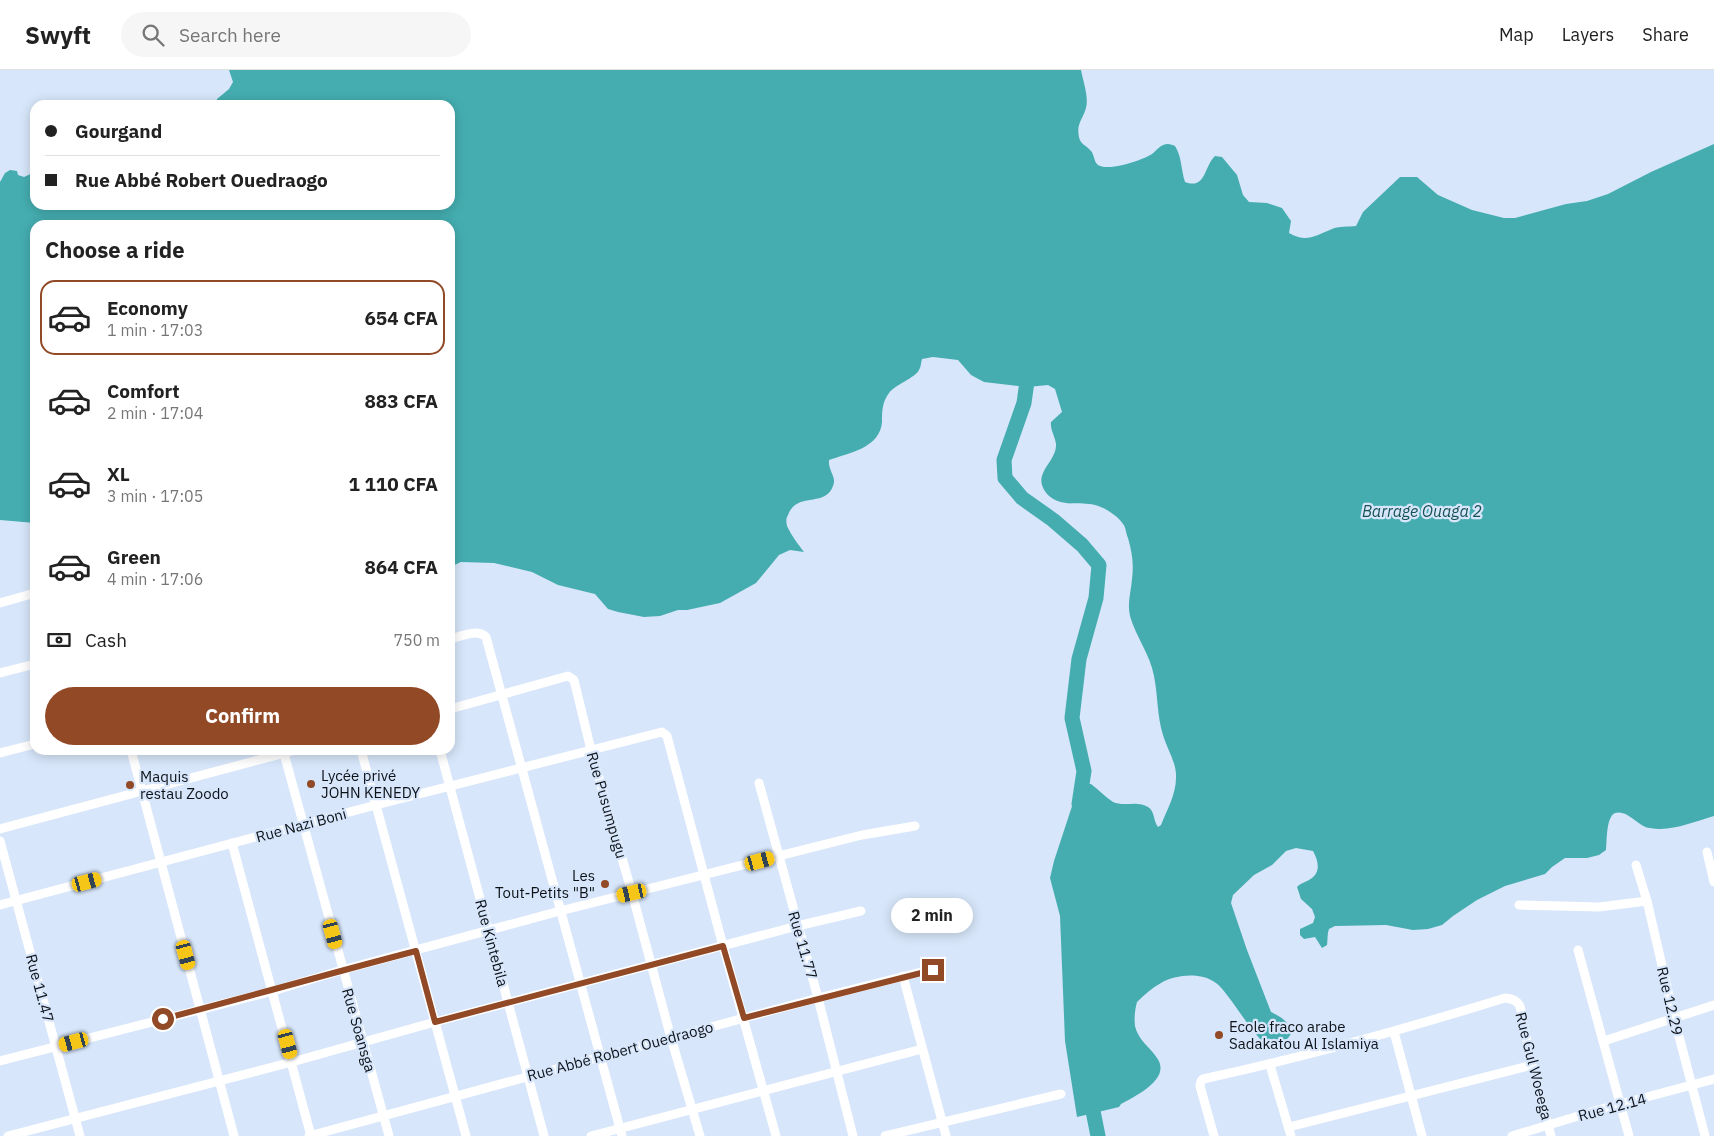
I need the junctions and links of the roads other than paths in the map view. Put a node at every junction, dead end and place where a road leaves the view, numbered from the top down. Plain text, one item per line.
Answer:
1 (30, 594) edge
2 (0, 603) edge
3 (455, 638) edge
4 (30, 665) edge
5 (0, 673) edge
6 (501, 695) junction
7 (455, 708) edge
8 (30, 745) edge
9 (591, 750) junction
10 (0, 753) edge
11 (132, 755) edge
12 (272, 755) edge
13 (284, 755) edge
14 (362, 755) edge
15 (441, 755) edge
16 (521, 768) junction
17 (759, 783) dead end
18 (450, 787) junction
19 (142, 791) junction
20 (376, 806) junction
21 (303, 825) junction
22 (915, 826) dead end
23 (0, 830) edge
24 (0, 841) edge
25 (232, 843) junction
26 (1706, 852) dead end
27 (778, 856) junction
28 (161, 862) junction
29 (1636, 866) dead end
30 (704, 875) junction
31 (1714, 882) edge
32 (632, 893) junction
33 (17, 901) junction
34 (1647, 901) junction
35 (1519, 905) dead end
36 (0, 906) edge
37 (560, 911) junction
38 (860, 911) dead end
39 (797, 926) junction
40 (488, 930) junction
41 (723, 946) junction
42 (1578, 950) dead end
43 (416, 951) junction
44 (651, 965) junction
45 (342, 970) junction
46 (933, 970) dead end
47 (902, 976) junction
48 (580, 984) junction
49 (273, 991) junction
50 (818, 998) junction
51 (508, 1003) junction
52 (1714, 1005) edge
53 (200, 1009) junction
54 (1674, 1017) junction
55 (744, 1018) junction
56 (435, 1022) junction
57 (1394, 1032) junction
58 (671, 1038) junction
59 (1604, 1041) junction
60 (363, 1044) junction
61 (56, 1046) junction
62 (922, 1049) junction
63 (600, 1057) junction
64 (0, 1061) edge
65 (292, 1062) junction
66 (1270, 1065) junction
67 (1532, 1065) junction
68 (836, 1072) junction
69 (528, 1076) junction
70 (1714, 1080) edge
71 (220, 1081) junction
72 (1692, 1086) junction
73 (764, 1091) junction
74 (1061, 1094) dead end
75 (455, 1096) junction
76 (1411, 1096) junction
77 (1621, 1104) junction
78 (693, 1109) junction
79 (384, 1117) junction
80 (76, 1120) junction
81 (942, 1121) junction
82 (1549, 1126) junction
83 (1290, 1131) edge
84 (621, 1132) edge
85 (8, 1136) edge
86 (80, 1136) edge
87 (234, 1136) edge
88 (310, 1136) edge
89 (389, 1136) edge
90 (466, 1136) edge
91 (544, 1136) edge
92 (591, 1136) edge
93 (700, 1136) edge
94 (776, 1136) edge
95 (854, 1136) edge
96 (885, 1136) edge
97 (946, 1136) edge
98 (1214, 1136) edge
99 (1422, 1136) edge
100 (1512, 1136) edge
101 (1551, 1136) edge
102 (1629, 1136) edge
103 (1705, 1136) edge

1 - 2 street
3 - 6 street
4 - 5 street
6 - 7 street
6 - 9 street, Rue Pusumpugu
6 - 16 street
8 - 10 street
9 - 16 street, Rue Nazi Boni
9 - 30 street, Rue Nazi Boni
9 - 32 street, Rue Pusumpugu
11 - 19 street
12 - 19 street
13 - 21 street, Rue Soansga
14 - 20 street
15 - 18 street, Rue Kintebila
16 - 18 street, Rue Nazi Boni
16 - 37 street
17 - 27 street, Rue 11.77
18 - 20 street, Rue Nazi Boni
18 - 40 street, Rue Kintebila
19 - 23 street
19 - 28 street
20 - 21 street, Rue Nazi Boni
20 - 43 street
21 - 25 street, Rue Nazi Boni
21 - 45 street, Rue Soansga
22 - 27 street
24 - 33 street, Rue 11.47
25 - 28 street, Rue Nazi Boni
25 - 49 street
26 - 31 street
27 - 30 street
27 - 39 street, Rue 11.77
28 - 33 street, Rue Nazi Boni
28 - 53 street
29 - 34 street, Rue 12.29
30 - 32 street
30 - 41 street
32 - 37 street
32 - 44 street, Rue Pusumpugu
33 - 36 street, Rue Nazi Boni
33 - 61 street, Rue 11.47
34 - 35 street
34 - 54 street, Rue 12.29
37 - 40 street
37 - 48 street
38 - 39 street
39 - 41 street
39 - 50 street, Rue 11.77
40 - 43 street
40 - 51 street, Rue Kintebila
41 - 44 street
41 - 55 street
42 - 59 street
43 - 45 street
43 - 56 street
44 - 48 street
44 - 58 street, Rue Pusumpugu
45 - 49 street
45 - 60 street, Rue Soansga
46 - 47 street, Rue Abbé Robert Ouedraogo
47 - 50 street, Rue Abbé Robert Ouedraogo
47 - 62 street
48 - 51 street
48 - 63 street
49 - 53 street
49 - 65 street
50 - 55 street, Rue Abbé Robert Ouedraogo
50 - 68 street, Rue 11.77
51 - 56 street
51 - 69 street, Rue Kintebila
52 - 54 street
53 - 61 street
53 - 71 street
54 - 59 street
54 - 72 street, Rue 12.29
55 - 58 street, Rue Abbé Robert Ouedraogo
55 - 73 street
56 - 60 street
56 - 75 street
57 - 66 street
57 - 67 street, Rue Gul Woeega
57 - 76 street
58 - 63 street, Rue Abbé Robert Ouedraogo
58 - 78 street, Rue Pusumpugu
59 - 77 street
60 - 65 street
60 - 79 street, Rue Soansga
61 - 64 street
61 - 80 street, Rue 11.47
62 - 68 street
62 - 81 street
63 - 69 street, Rue Abbé Robert Ouedraogo
63 - 84 street
65 - 71 street
65 - 88 street
66 - 83 street
66 - 98 street
67 - 76 street
67 - 82 street, Rue Gul Woeega
68 - 73 street
68 - 95 street, Rue 11.77
69 - 75 street, Rue Abbé Robert Ouedraogo
69 - 91 street, Rue Kintebila
70 - 72 street, Rue 12.14
71 - 80 street
71 - 87 street
72 - 77 street, Rue 12.14
72 - 103 street, Rue 12.29
73 - 78 street
73 - 94 street
74 - 81 street
75 - 79 street, Rue Abbé Robert Ouedraogo
75 - 90 street
76 - 83 street
76 - 99 street
77 - 82 street, Rue 12.14
77 - 102 street
78 - 84 street
78 - 93 street, Rue Pusumpugu
79 - 88 street, Rue Abbé Robert Ouedraogo
79 - 89 street, Rue Soansga
80 - 85 street
80 - 86 street, Rue 11.47
81 - 96 street
81 - 97 street
82 - 100 street, Rue 12.14
82 - 101 street, Rue Gul Woeega
84 - 92 street

